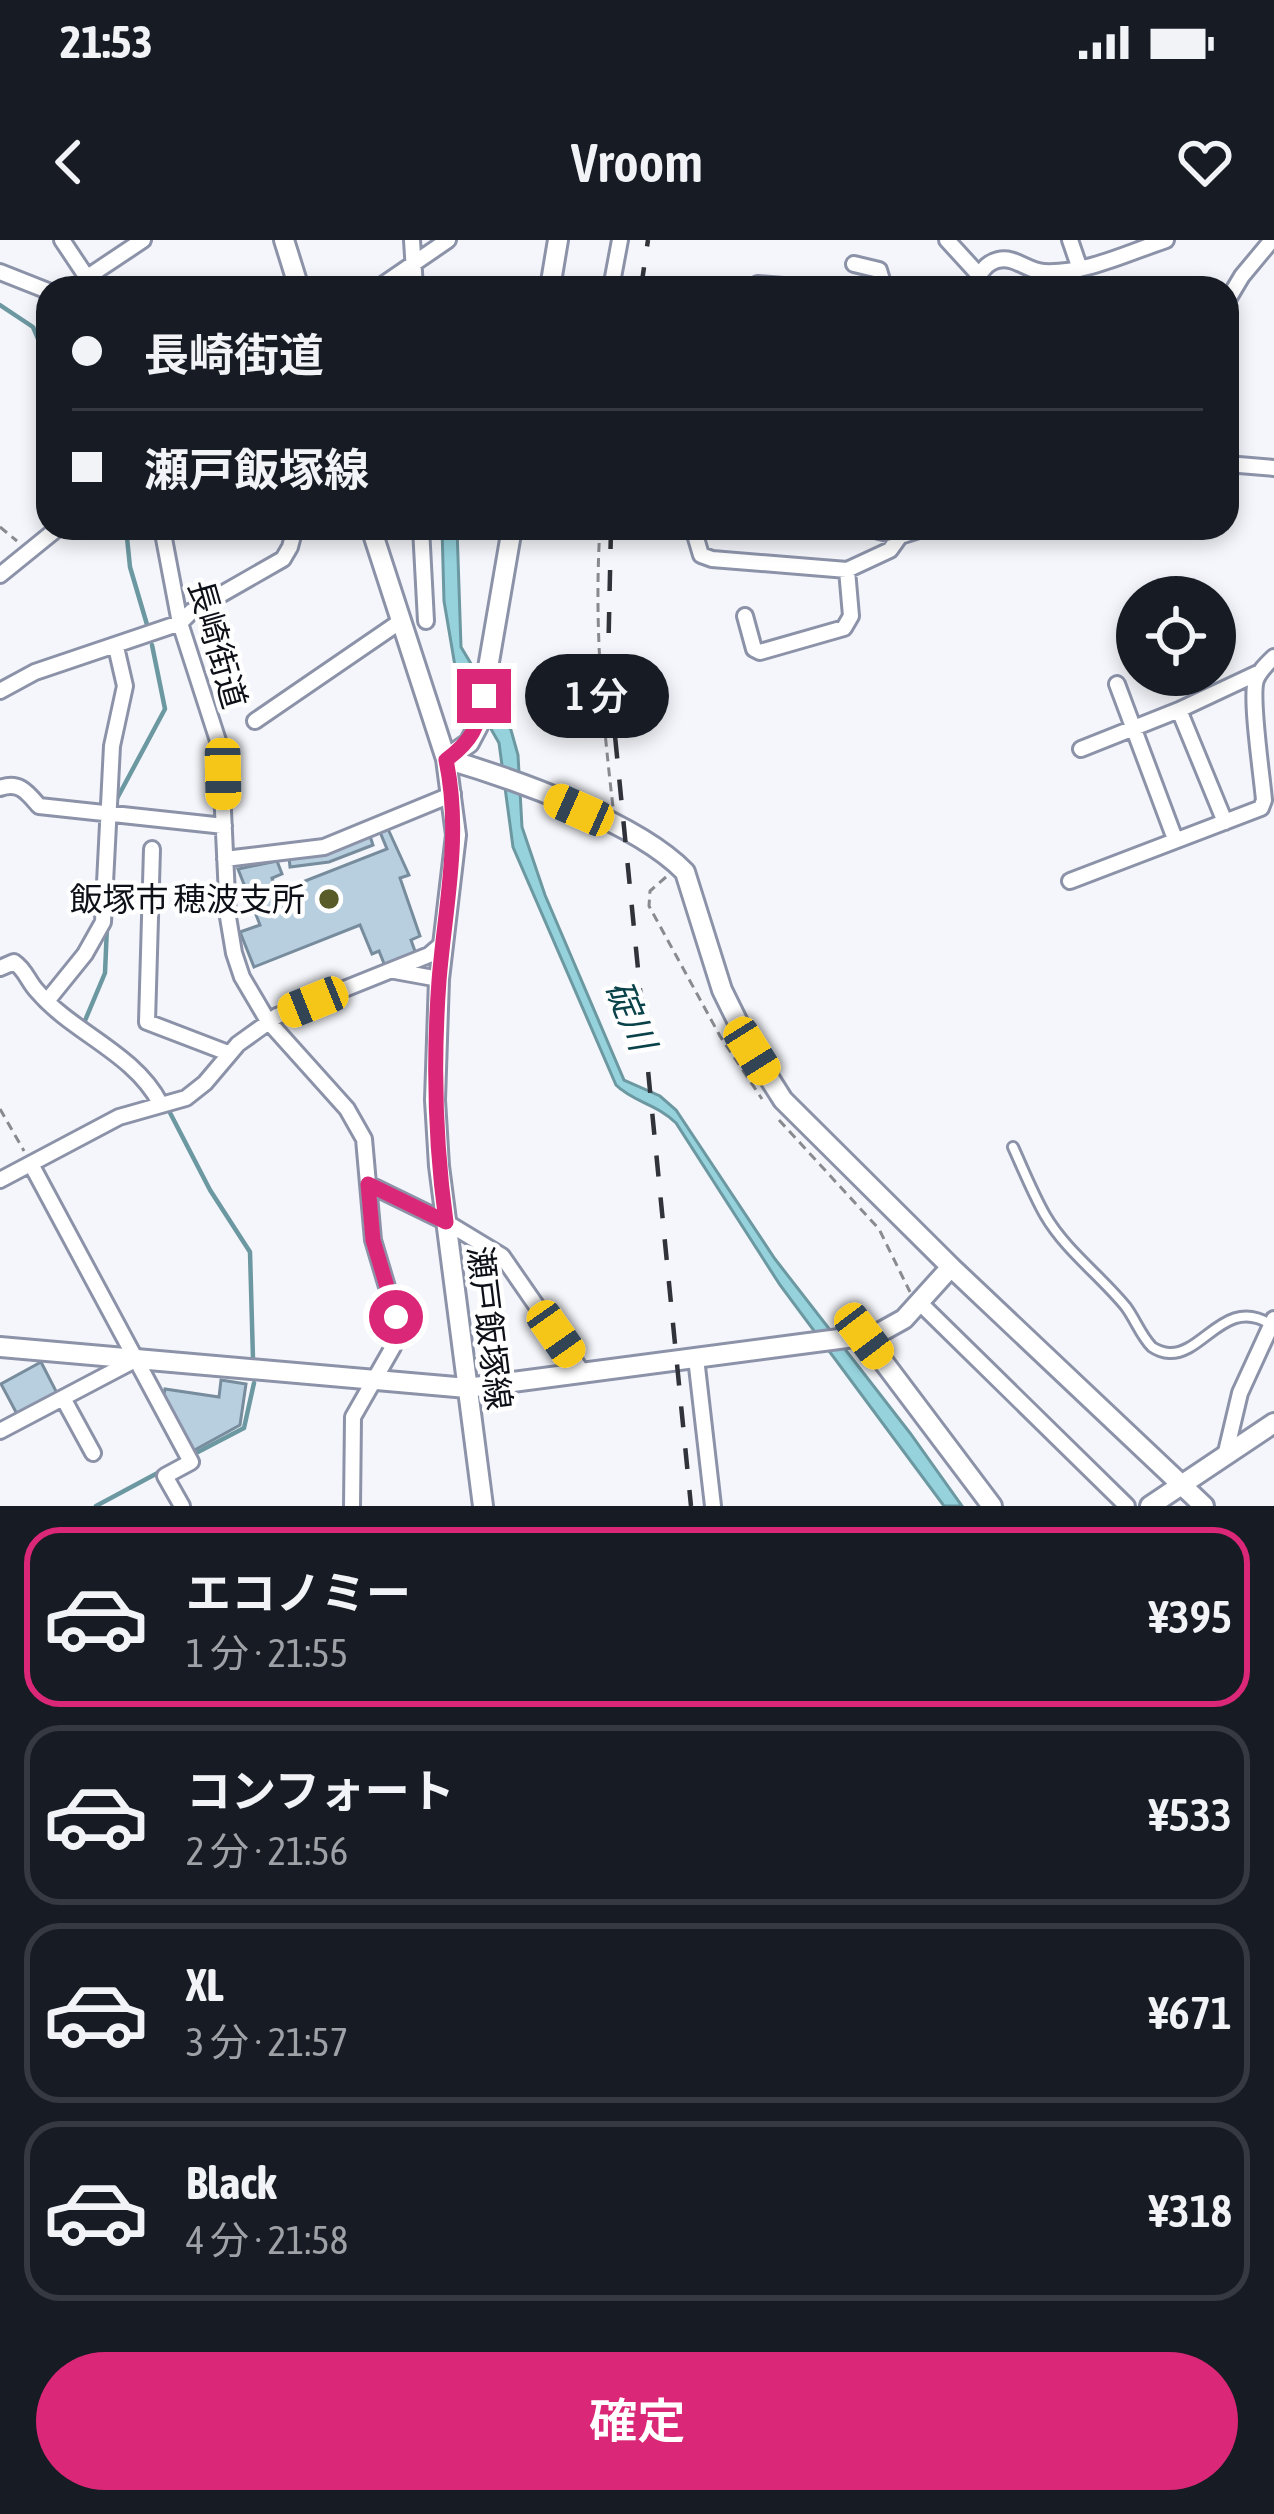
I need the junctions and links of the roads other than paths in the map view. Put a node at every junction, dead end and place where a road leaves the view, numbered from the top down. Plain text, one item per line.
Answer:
1 (62, 240) edge
2 (142, 240) edge
3 (284, 240) edge
4 (412, 240) edge
5 (448, 240) edge
6 (558, 240) edge
7 (620, 240) edge
8 (947, 240) edge
9 (1070, 240) edge
10 (1166, 240) edge
11 (1272, 240) edge
12 (417, 262) junction
13 (854, 264) dead end
14 (1080, 269) junction
15 (0, 272) edge
16 (88, 276) edge
17 (99, 276) edge
18 (295, 276) edge
19 (396, 276) edge
20 (416, 276) edge
21 (552, 276) edge
22 (613, 276) edge
23 (881, 276) edge
24 (972, 276) edge
25 (980, 276) edge
26 (1239, 281) edge
27 (36, 286) edge
28 (1239, 465) edge
29 (1274, 468) edge
30 (46, 540) edge
31 (164, 540) edge
32 (290, 540) edge
33 (375, 540) edge
34 (422, 540) edge
35 (510, 540) edge
36 (697, 540) edge
37 (899, 540) edge
38 (847, 571) junction
39 (0, 575) edge
40 (745, 616) dead end
41 (401, 621) junction
42 (426, 621) dead end
43 (180, 623) junction
44 (116, 646) junction
45 (1274, 657) edge
46 (1260, 672) junction
47 (0, 691) edge
48 (1121, 696) edge
49 (1179, 710) junction
50 (254, 721) dead end
51 (1133, 727) junction
52 (1081, 749) dead end
53 (446, 760) junction
54 (0, 788) edge
55 (453, 794) junction
56 (110, 814) junction
57 (1225, 823) junction
58 (224, 826) junction
59 (1175, 839) junction
60 (152, 849) dead end
61 (225, 860) junction
62 (1070, 881) dead end
63 (443, 942) junction
64 (0, 968) edge
65 (390, 971) junction
66 (439, 979) junction
67 (47, 1001) junction
68 (268, 1021) junction
69 (228, 1053) junction
70 (160, 1102) junction
71 (1013, 1147) dead end
72 (31, 1163) junction
73 (0, 1180) edge
74 (368, 1184) junction
75 (446, 1222) junction
76 (951, 1268) junction
77 (920, 1303) junction
78 (1272, 1322) edge
79 (864, 1336) junction
80 (0, 1347) edge
81 (696, 1358) junction
82 (135, 1360) junction
83 (583, 1373) junction
84 (374, 1382) junction
85 (467, 1388) junction
86 (63, 1397) junction
87 (1274, 1423) edge
88 (0, 1431) edge
89 (1226, 1452) junction
90 (93, 1454) dead end
91 (1183, 1484) junction
92 (182, 1506) edge
93 (352, 1506) edge
94 (482, 1506) edge
95 (713, 1506) edge
96 (992, 1506) edge
97 (1127, 1506) edge
98 (1150, 1506) edge
99 (1204, 1506) edge

1 - 16 street
2 - 17 street
3 - 18 street
4 - 12 street
5 - 12 street
6 - 21 street
7 - 22 street
8 - 24 street
9 - 14 street
10 - 14 street
11 - 26 street
12 - 19 street
12 - 20 street
13 - 23 street
14 - 25 street
15 - 27 street
28 - 29 street
30 - 39 street
31 - 43 street, 長崎街道
32 - 43 street
33 - 41 street, 瀬戸飯塚線
34 - 42 street
35 - 53 street
36 - 38 street
37 - 38 street
38 - 40 street
41 - 50 street
41 - 53 street, 瀬戸飯塚線
43 - 44 street
43 - 58 street, 長崎街道
44 - 47 street
44 - 56 street
45 - 46 street
46 - 49 street
46 - 57 street
48 - 51 street
49 - 51 street
49 - 57 street
51 - 52 street
51 - 59 street
53 - 55 street, 瀬戸飯塚線
53 - 76 street
54 - 56 street
55 - 61 street
55 - 63 street, 瀬戸飯塚線
56 - 58 street
56 - 67 street
57 - 59 street
58 - 61 street, 長崎街道
59 - 62 street
60 - 69 street
61 - 68 street, 長崎街道
63 - 65 street
63 - 66 street, 瀬戸飯塚線
64 - 67 street
65 - 66 street
65 - 68 street
66 - 75 street, 瀬戸飯塚線
67 - 70 street
68 - 69 street
68 - 74 street, 長崎街道
69 - 70 street
70 - 72 street
71 - 78 lane
72 - 73 street
72 - 82 street
74 - 75 street
74 - 84 street, 長崎街道
75 - 83 street
75 - 85 street, 瀬戸飯塚線
76 - 77 street
76 - 91 street
77 - 79 street
77 - 97 street
78 - 89 street
79 - 81 street
79 - 96 street
80 - 82 street
81 - 83 street
81 - 95 street
82 - 84 street
82 - 86 street
82 - 92 street
83 - 85 street
84 - 85 street
84 - 93 street, 長崎街道
85 - 94 street, 瀬戸飯塚線
86 - 88 street
86 - 90 street
87 - 89 street
89 - 91 street
91 - 98 street
91 - 99 street

